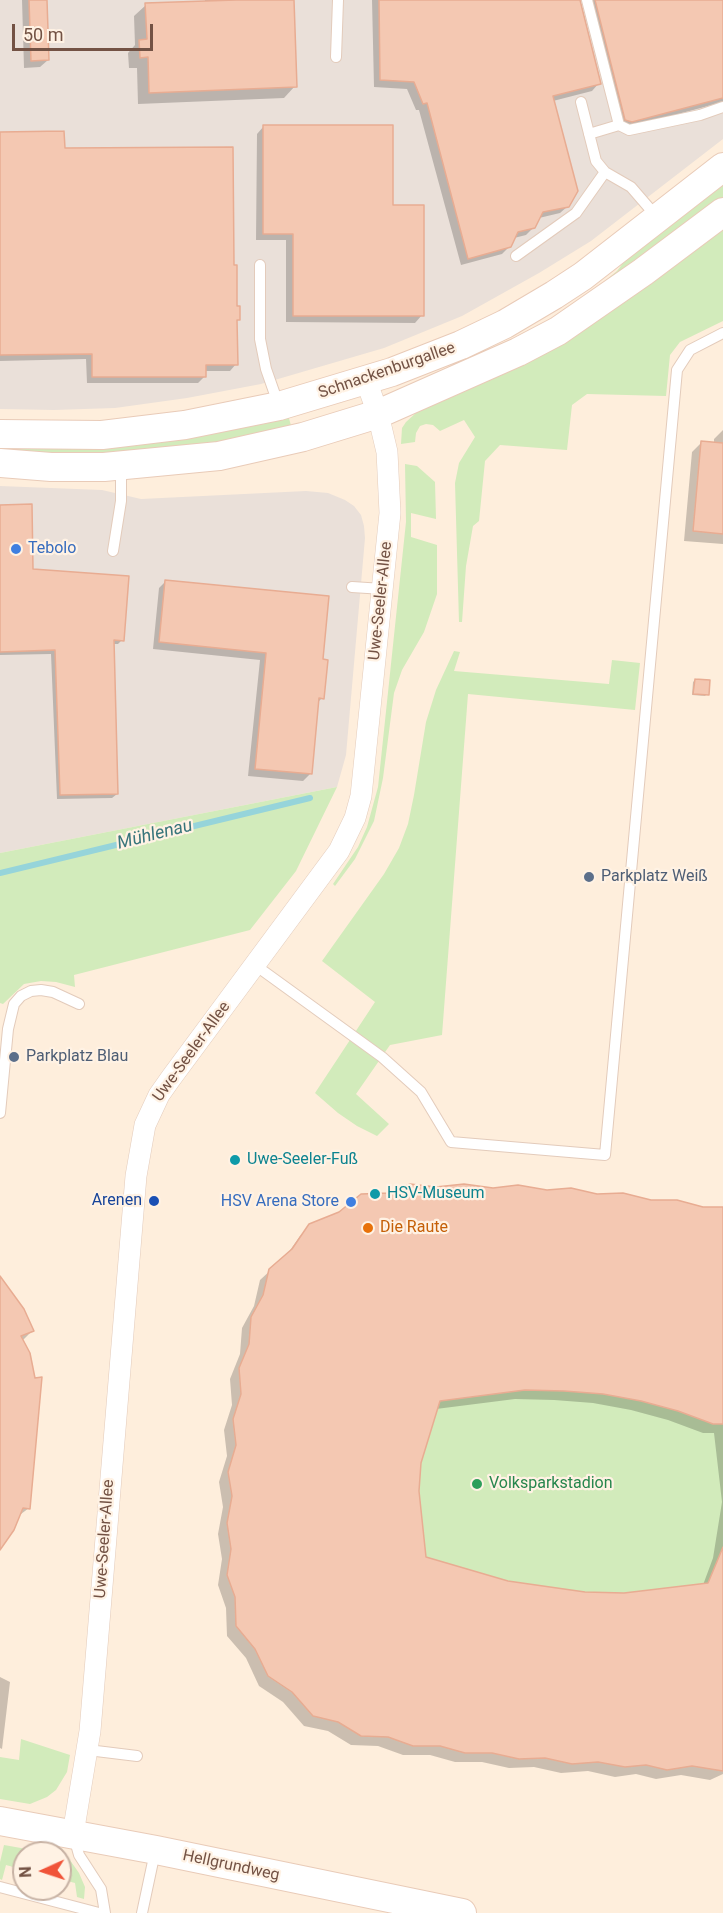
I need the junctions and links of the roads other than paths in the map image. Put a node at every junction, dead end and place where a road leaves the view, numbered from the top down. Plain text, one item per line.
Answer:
1 (338, 0) edge
2 (588, 0) edge
3 (336, 57) dead end
4 (580, 102) dead end
5 (723, 107) edge
6 (619, 125) junction
7 (589, 134) junction
8 (723, 167) edge
9 (605, 172) junction
10 (723, 212) edge
11 (658, 218) junction
12 (516, 256) dead end
13 (260, 265) dead end
14 (723, 333) edge
15 (366, 380) junction
16 (279, 406) junction
17 (378, 414) junction
18 (0, 434) edge
19 (0, 463) edge
20 (121, 466) junction
21 (112, 551) dead end
22 (352, 587) dead end
23 (383, 589) junction
24 (255, 965) junction
25 (79, 1004) dead end
26 (4, 1027) edge
27 (0, 1113) edge
28 (88, 1750) junction
29 (137, 1756) dead end
30 (0, 1821) edge
31 (73, 1834) junction
32 (156, 1850) junction
33 (0, 1887) edge
34 (409, 1908) edge
35 (99, 1913) edge
36 (105, 1913) edge
37 (141, 1913) edge
38 (462, 1913) edge

1 - 3 lane
2 - 6 lane
4 - 7 lane
5 - 6 lane
6 - 7 lane
7 - 9 lane
8 - 11 main road, Schnackenburgallee
9 - 11 lane
9 - 12 lane
10 - 17 main road, Schnackenburgallee
11 - 15 main road, Schnackenburgallee
13 - 16 lane
14 - 24 lane
15 - 16 main road, Schnackenburgallee
15 - 17 street, Uwe-Seeler-Allee
16 - 18 main road, Schnackenburgallee
17 - 20 main road, Schnackenburgallee
17 - 23 street, Uwe-Seeler-Allee
19 - 20 main road, Schnackenburgallee
20 - 21 lane
22 - 23 lane
23 - 24 street, Uwe-Seeler-Allee
24 - 28 street, Uwe-Seeler-Allee
25 - 26 lane
26 - 27 lane
28 - 29 lane
28 - 31 street, Uwe-Seeler-Allee
30 - 31 main road, Hellgrundweg
31 - 32 main road, Hellgrundweg
31 - 36 lane
32 - 34 main road, Hellgrundweg
32 - 37 lane
33 - 35 lane
34 - 38 main road, Hellgrundweg

